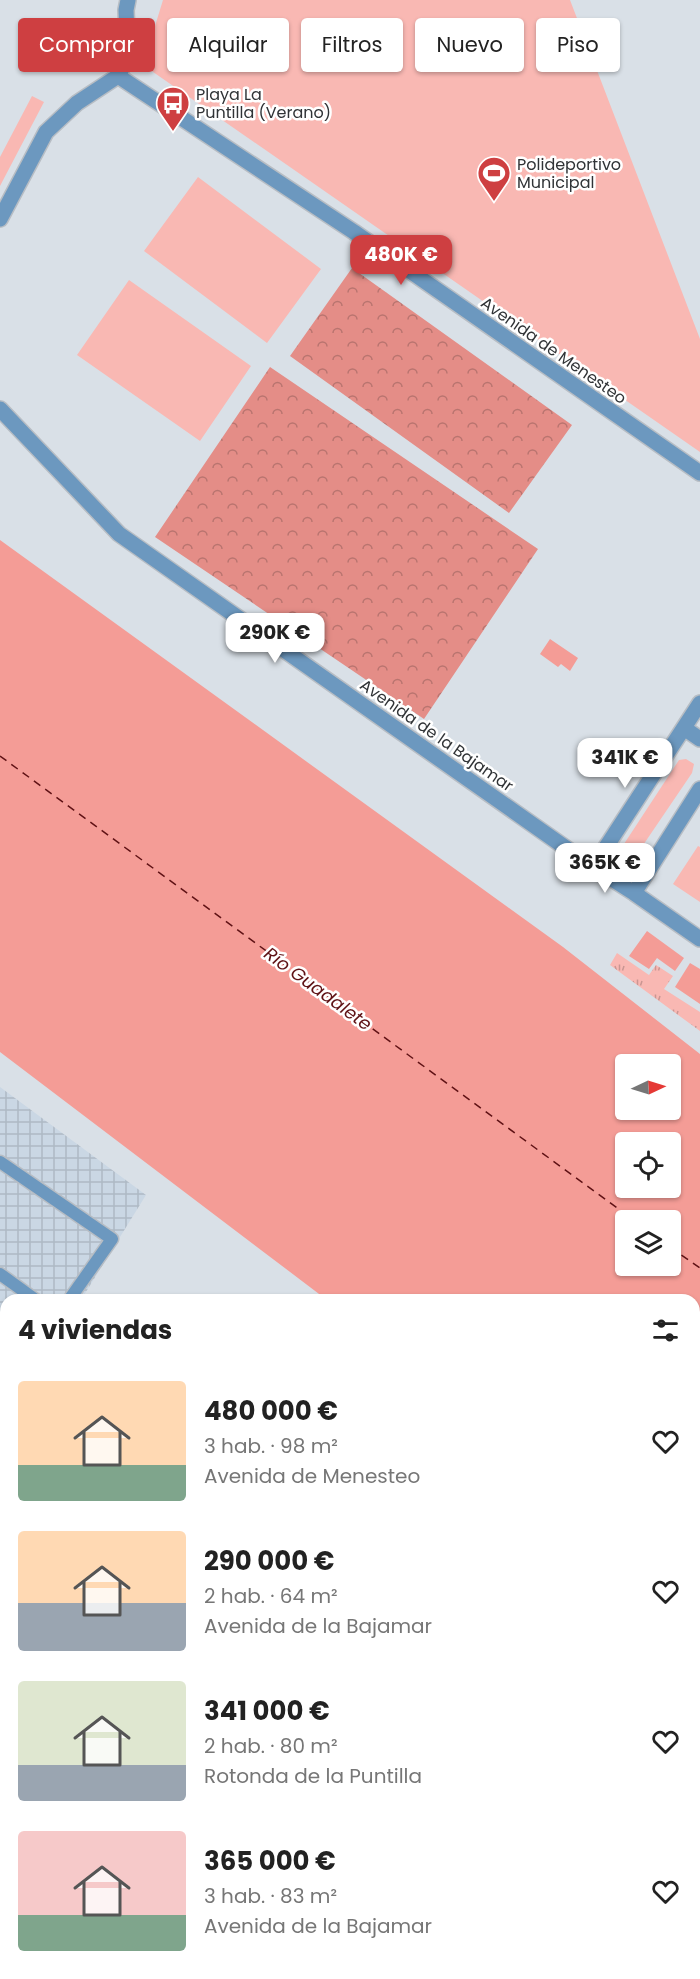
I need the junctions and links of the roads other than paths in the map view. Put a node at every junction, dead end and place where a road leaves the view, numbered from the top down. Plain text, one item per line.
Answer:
1 (128, 0) edge
2 (118, 76) junction
3 (0, 219) edge
4 (0, 409) edge
5 (700, 472) edge
6 (700, 703) edge
7 (684, 728) junction
8 (700, 739) edge
9 (700, 789) edge
10 (593, 867) junction
11 (634, 893) junction
12 (700, 939) edge
13 (0, 1162) edge
14 (0, 1274) edge
15 (28, 1294) edge
16 (73, 1294) edge

1 - 2 street
2 - 3 street
2 - 5 street, Avenida de Menesteo
4 - 10 street, Avenida de la Bajamar
6 - 7 street
7 - 8 street
7 - 10 street
9 - 11 street
10 - 11 street, Avenida de la Bajamar
11 - 12 street, Avenida de la Bajamar
13 - 16 street
14 - 15 street

